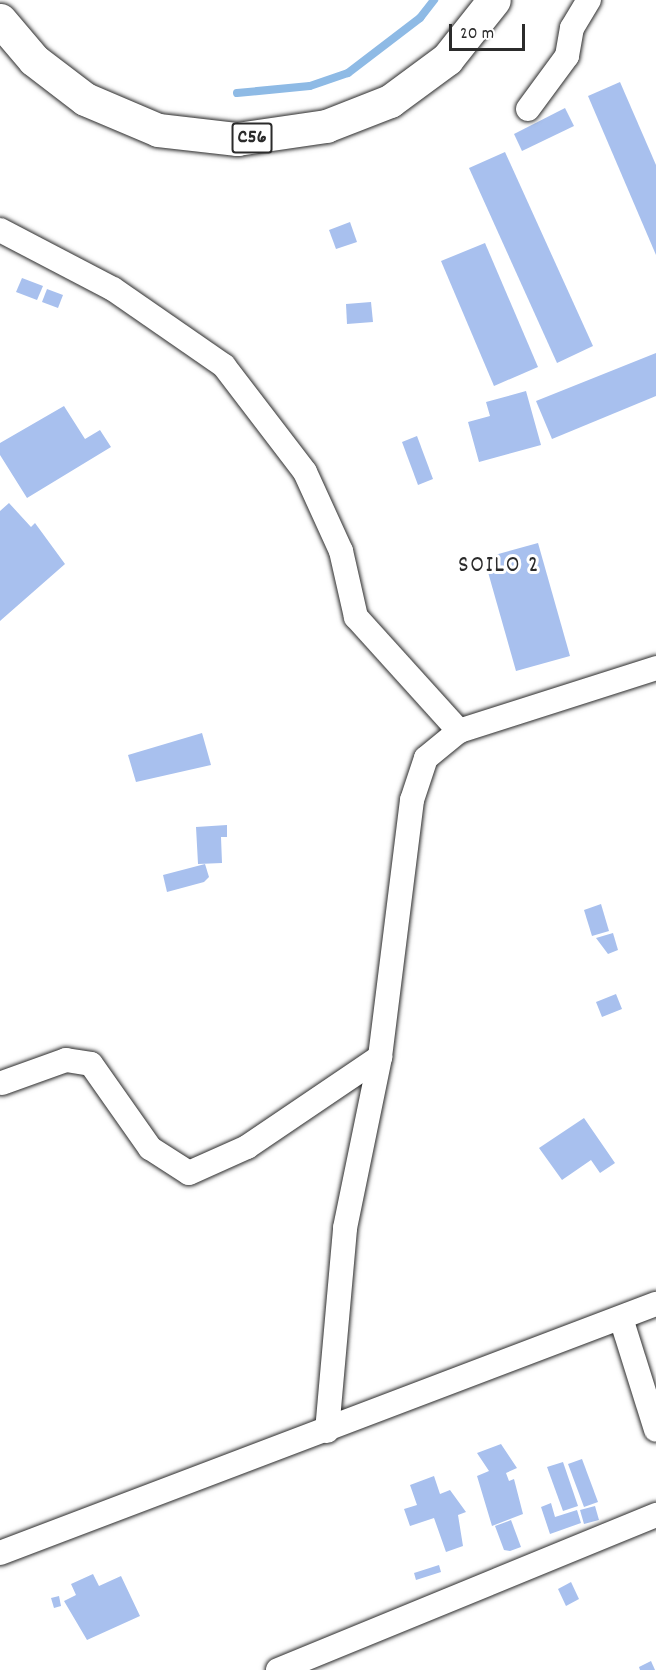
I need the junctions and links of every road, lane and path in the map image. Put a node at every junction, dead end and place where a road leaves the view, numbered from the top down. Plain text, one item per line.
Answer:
1 (494, 0) edge
2 (589, 0) edge
3 (0, 20) edge
4 (528, 110) dead end
5 (0, 230) edge
6 (656, 668) edge
7 (459, 731) junction
8 (380, 1057) junction
9 (2, 1083) edge
10 (656, 1304) edge
11 (621, 1318) junction
12 (656, 1430) edge
13 (327, 1431) junction
14 (656, 1515) edge
15 (0, 1553) edge
16 (278, 1670) edge

1 - 3 highway, C56
2 - 4 street
5 - 7 street
6 - 7 street
7 - 8 street
8 - 9 street
8 - 13 street
10 - 11 street
11 - 12 street
11 - 13 street
13 - 15 street
14 - 16 street

